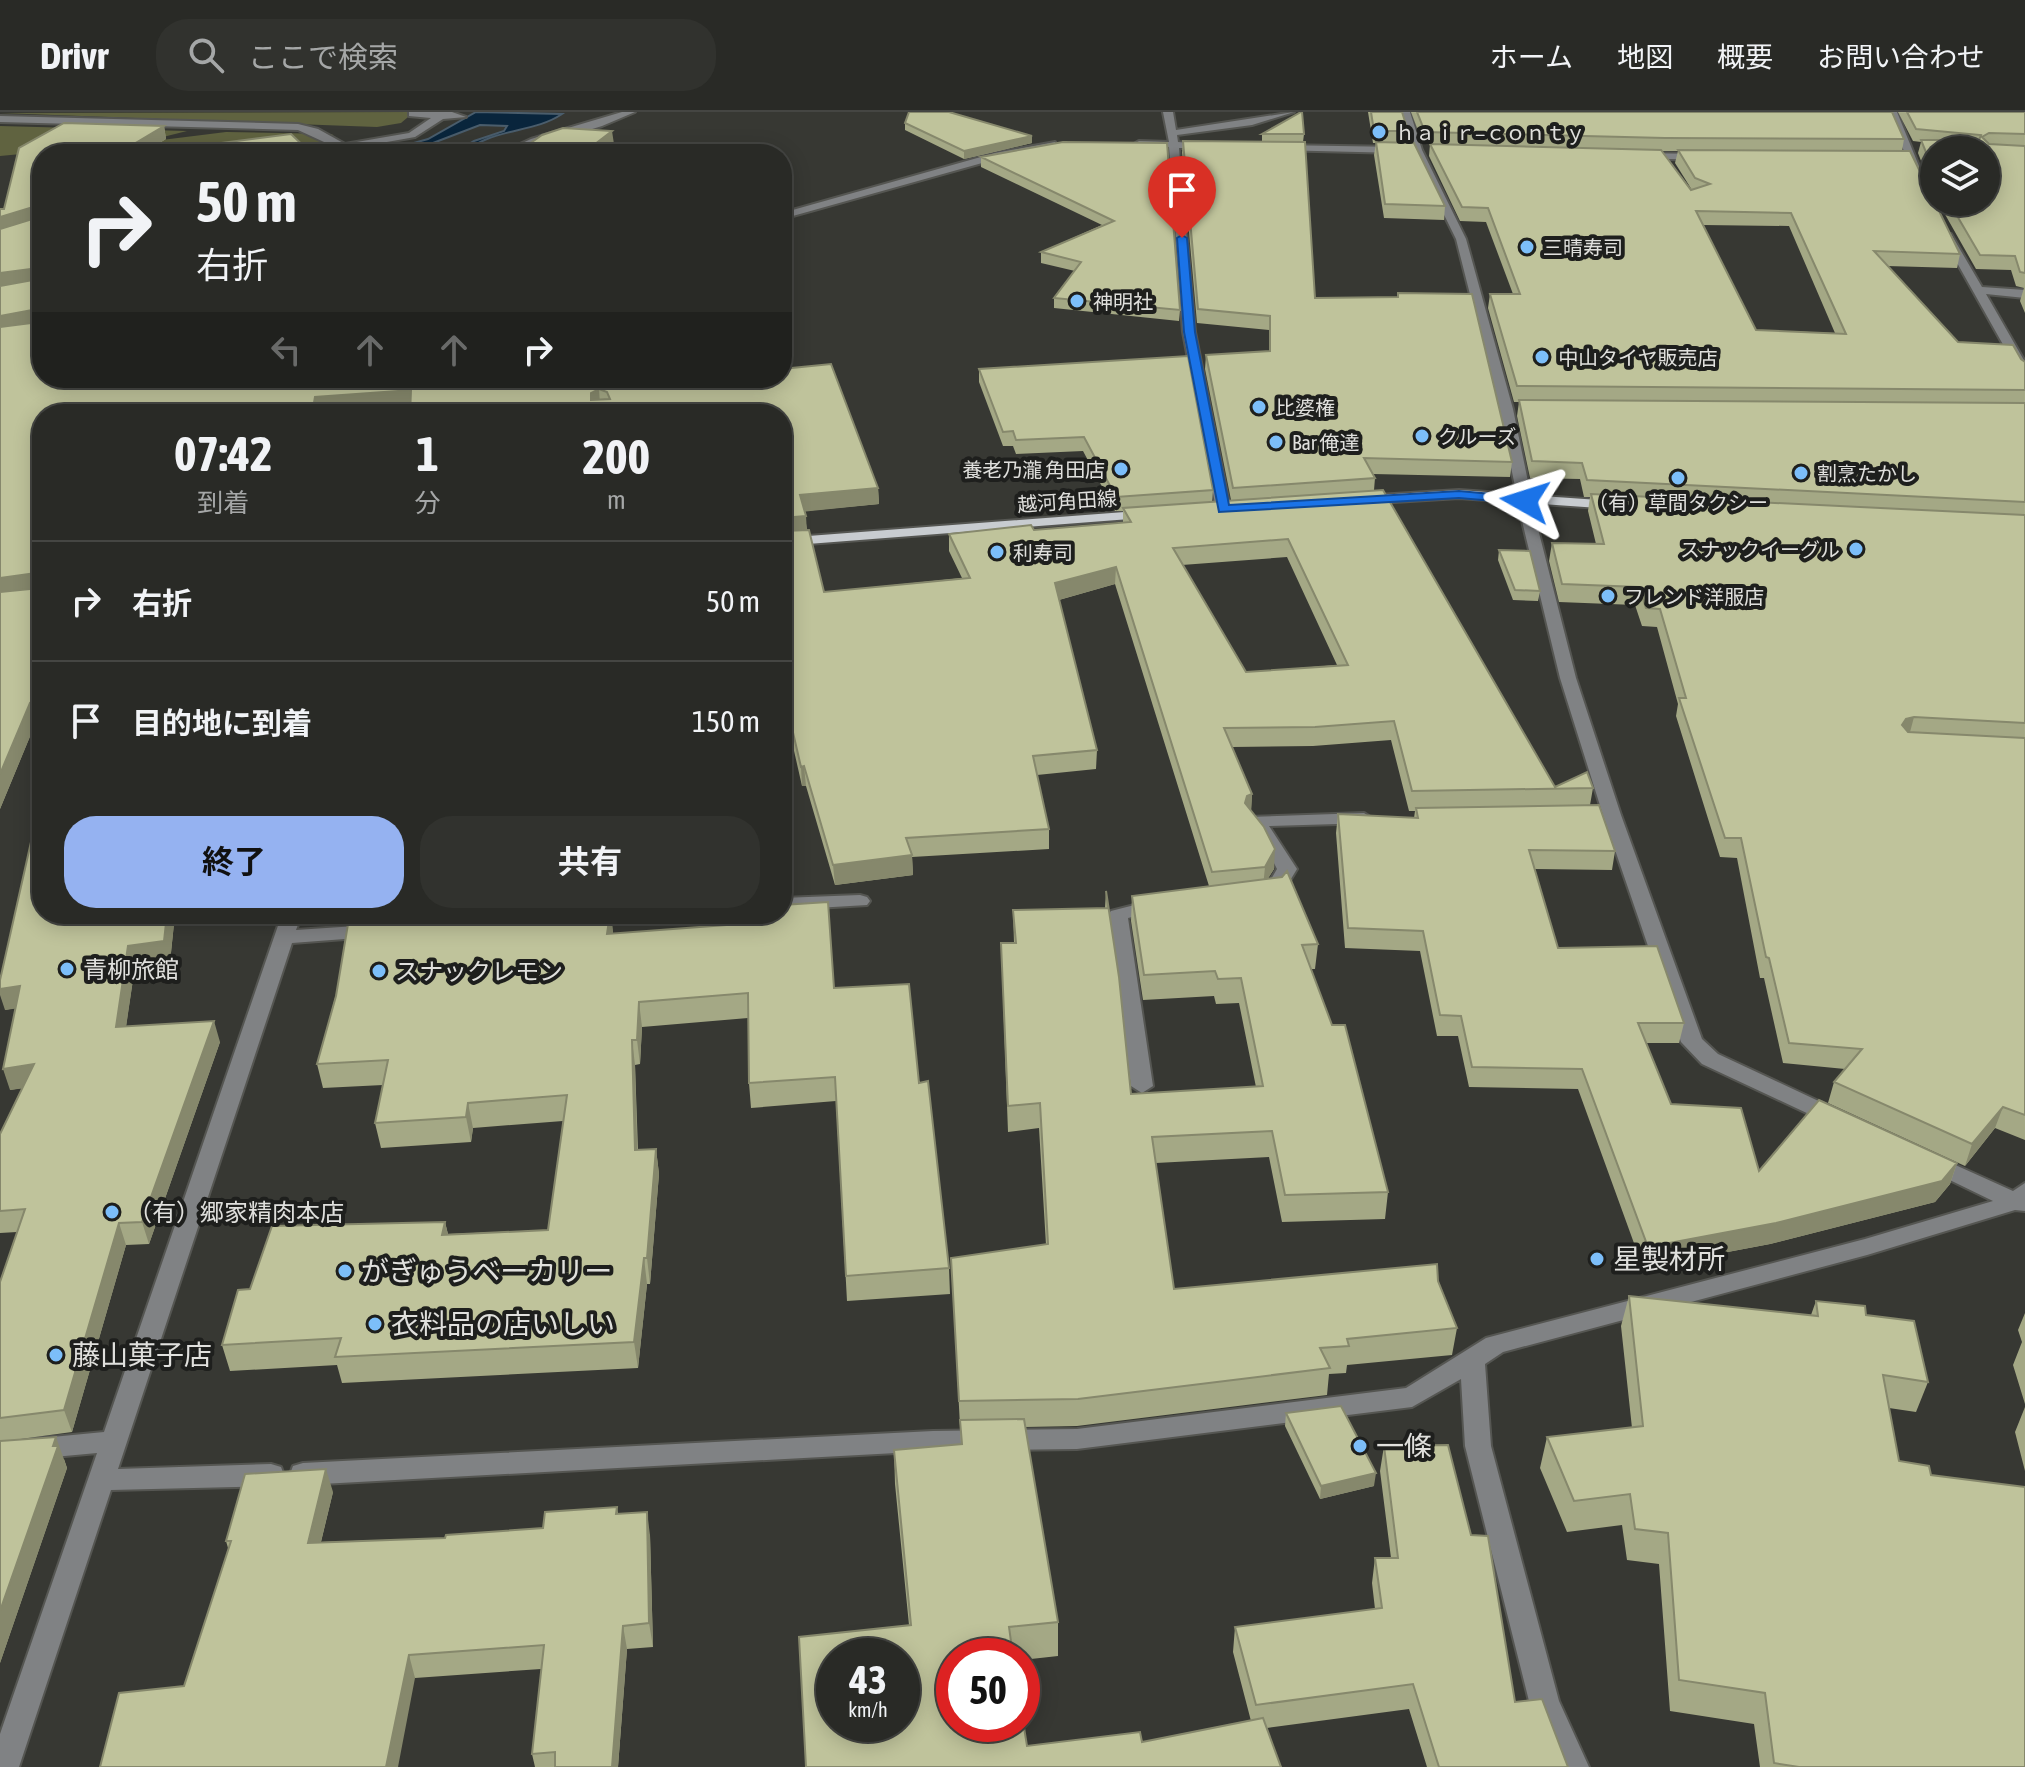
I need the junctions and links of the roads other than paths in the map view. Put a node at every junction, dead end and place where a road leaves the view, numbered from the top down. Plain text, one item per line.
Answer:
1 (630, 112) edge
2 (1168, 112) edge
3 (1289, 112) edge
4 (1405, 112) edge
5 (1892, 112) edge
6 (446, 113) edge
7 (412, 114) dead end
8 (3, 117) edge
9 (461, 117) dead end
10 (1173, 139) junction
11 (336, 144) edge
12 (363, 144) edge
13 (525, 144) edge
14 (1073, 144) edge
15 (1126, 144) edge
16 (1216, 145) edge
17 (1260, 147) edge
18 (1920, 148) edge
19 (1417, 150) junction
20 (1433, 151) edge
21 (1910, 152) junction
22 (1632, 156) edge
23 (1663, 157) junction
24 (1709, 157) edge
25 (1896, 158) edge
26 (1671, 170) edge
27 (1920, 178) edge
28 (792, 213) edge
29 (1939, 220) edge
30 (1977, 290) junction
31 (2025, 294) edge
32 (2025, 373) edge
33 (1506, 409) junction
34 (1522, 409) edge
35 (1342, 501) edge
36 (1525, 501) junction
37 (1634, 506) edge
38 (1231, 509) joint
39 (1204, 510) edge
40 (1172, 513) edge
41 (792, 541) edge
42 (1379, 819) edge
43 (1249, 900) edge
44 (860, 901) dead end
45 (792, 904) edge
46 (1180, 905) edge
47 (290, 926) edge
48 (398, 929) edge
49 (1142, 1086) dead end
50 (1862, 1130) edge
51 (1904, 1150) edge
52 (2022, 1199) edge
53 (1472, 1359) junction
54 (115, 1441) junction
55 (0, 1452) edge
56 (103, 1480) junction
57 (4, 1767) edge
58 (1574, 1767) edge

1 - 13 street
2 - 10 street
3 - 10 street
4 - 19 street
5 - 21 street
6 - 7 street
6 - 9 street
6 - 12 street
8 - 11 street
10 - 15 street
10 - 16 street
10 - 38 street
14 - 28 street
17 - 19 street
18 - 21 street
19 - 20 street
19 - 33 street
21 - 25 street
21 - 27 street
22 - 23 street
23 - 24 street
23 - 26 street
29 - 30 street
30 - 31 street
30 - 32 street
33 - 34 street
33 - 36 street
35 - 36 main road
36 - 37 main road
36 - 50 street
38 - 39 main road
40 - 41 main road, 越河角田線
42 - 43 street
44 - 45 street
46 - 49 street
47 - 48 street
47 - 54 street
51 - 52 street
52 - 53 street
53 - 56 street
53 - 58 street
54 - 55 street
54 - 56 street
56 - 57 street

